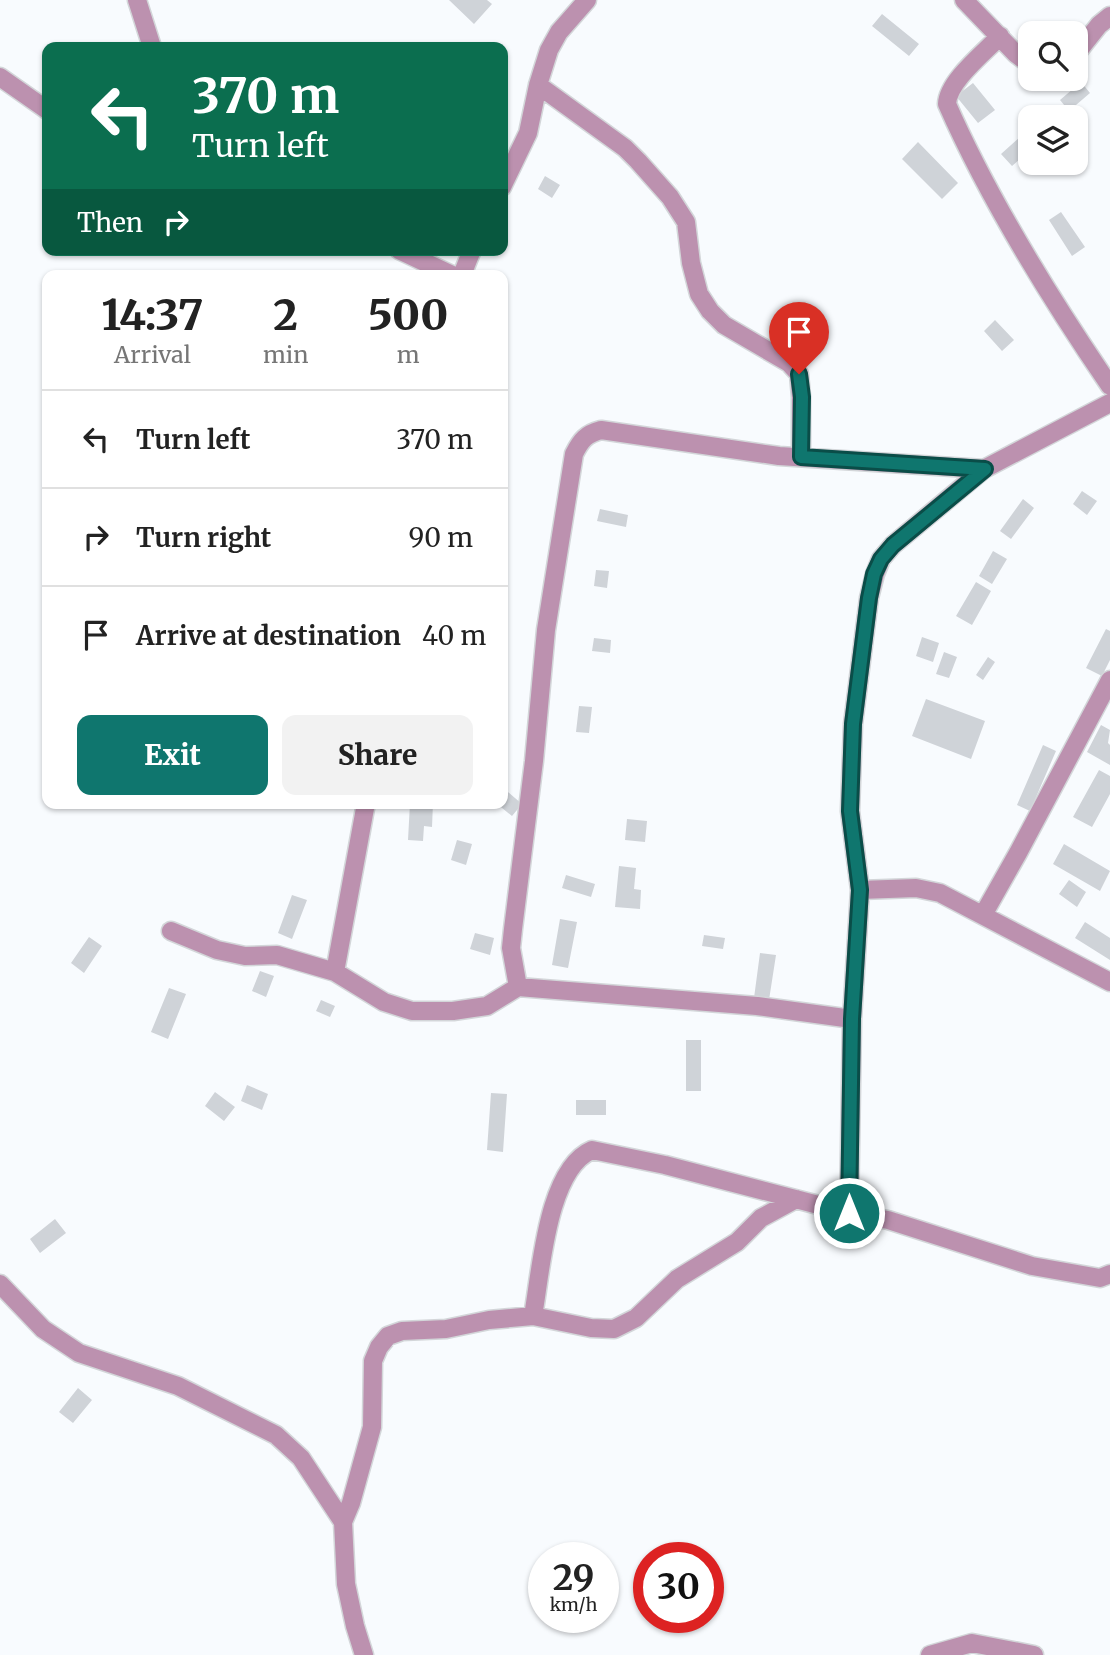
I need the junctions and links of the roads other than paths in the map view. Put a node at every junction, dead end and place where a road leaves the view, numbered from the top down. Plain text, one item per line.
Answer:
1 (137, 0) edge
2 (587, 0) edge
3 (964, 0) edge
4 (1110, 16) edge
5 (1000, 36) junction
6 (1088, 39) edge
7 (150, 42) edge
8 (1018, 53) edge
9 (0, 77) edge
10 (538, 85) junction
11 (42, 106) edge
12 (508, 174) edge
13 (412, 256) edge
14 (441, 270) edge
15 (1110, 386) edge
16 (1110, 402) edge
17 (801, 457) junction
18 (985, 469) junction
19 (1110, 680) edge
20 (365, 809) edge
21 (860, 890) junction
22 (983, 915) junction
23 (171, 931) dead end
24 (335, 972) junction
25 (1110, 982) edge
26 (518, 988) junction
27 (852, 1019) junction
28 (796, 1199) junction
29 (849, 1213) junction
30 (1110, 1274) edge
31 (0, 1284) edge
32 (533, 1316) junction
33 (343, 1522) junction
34 (364, 1655) edge
35 (930, 1655) edge
36 (1034, 1655) edge

1 - 7 street
2 - 10 street
3 - 5 street
4 - 6 street
5 - 8 street
5 - 15 street
9 - 11 street
10 - 12 street
10 - 17 street
13 - 14 street
16 - 18 street
17 - 18 street
17 - 26 street
18 - 21 street
19 - 22 street
20 - 24 street
21 - 22 street
21 - 27 street
22 - 25 street
23 - 24 street
24 - 26 street
26 - 27 street
27 - 29 street
28 - 29 street
28 - 32 street
28 - 32 street
29 - 30 street
31 - 33 street
32 - 33 street
33 - 34 street
35 - 36 street

